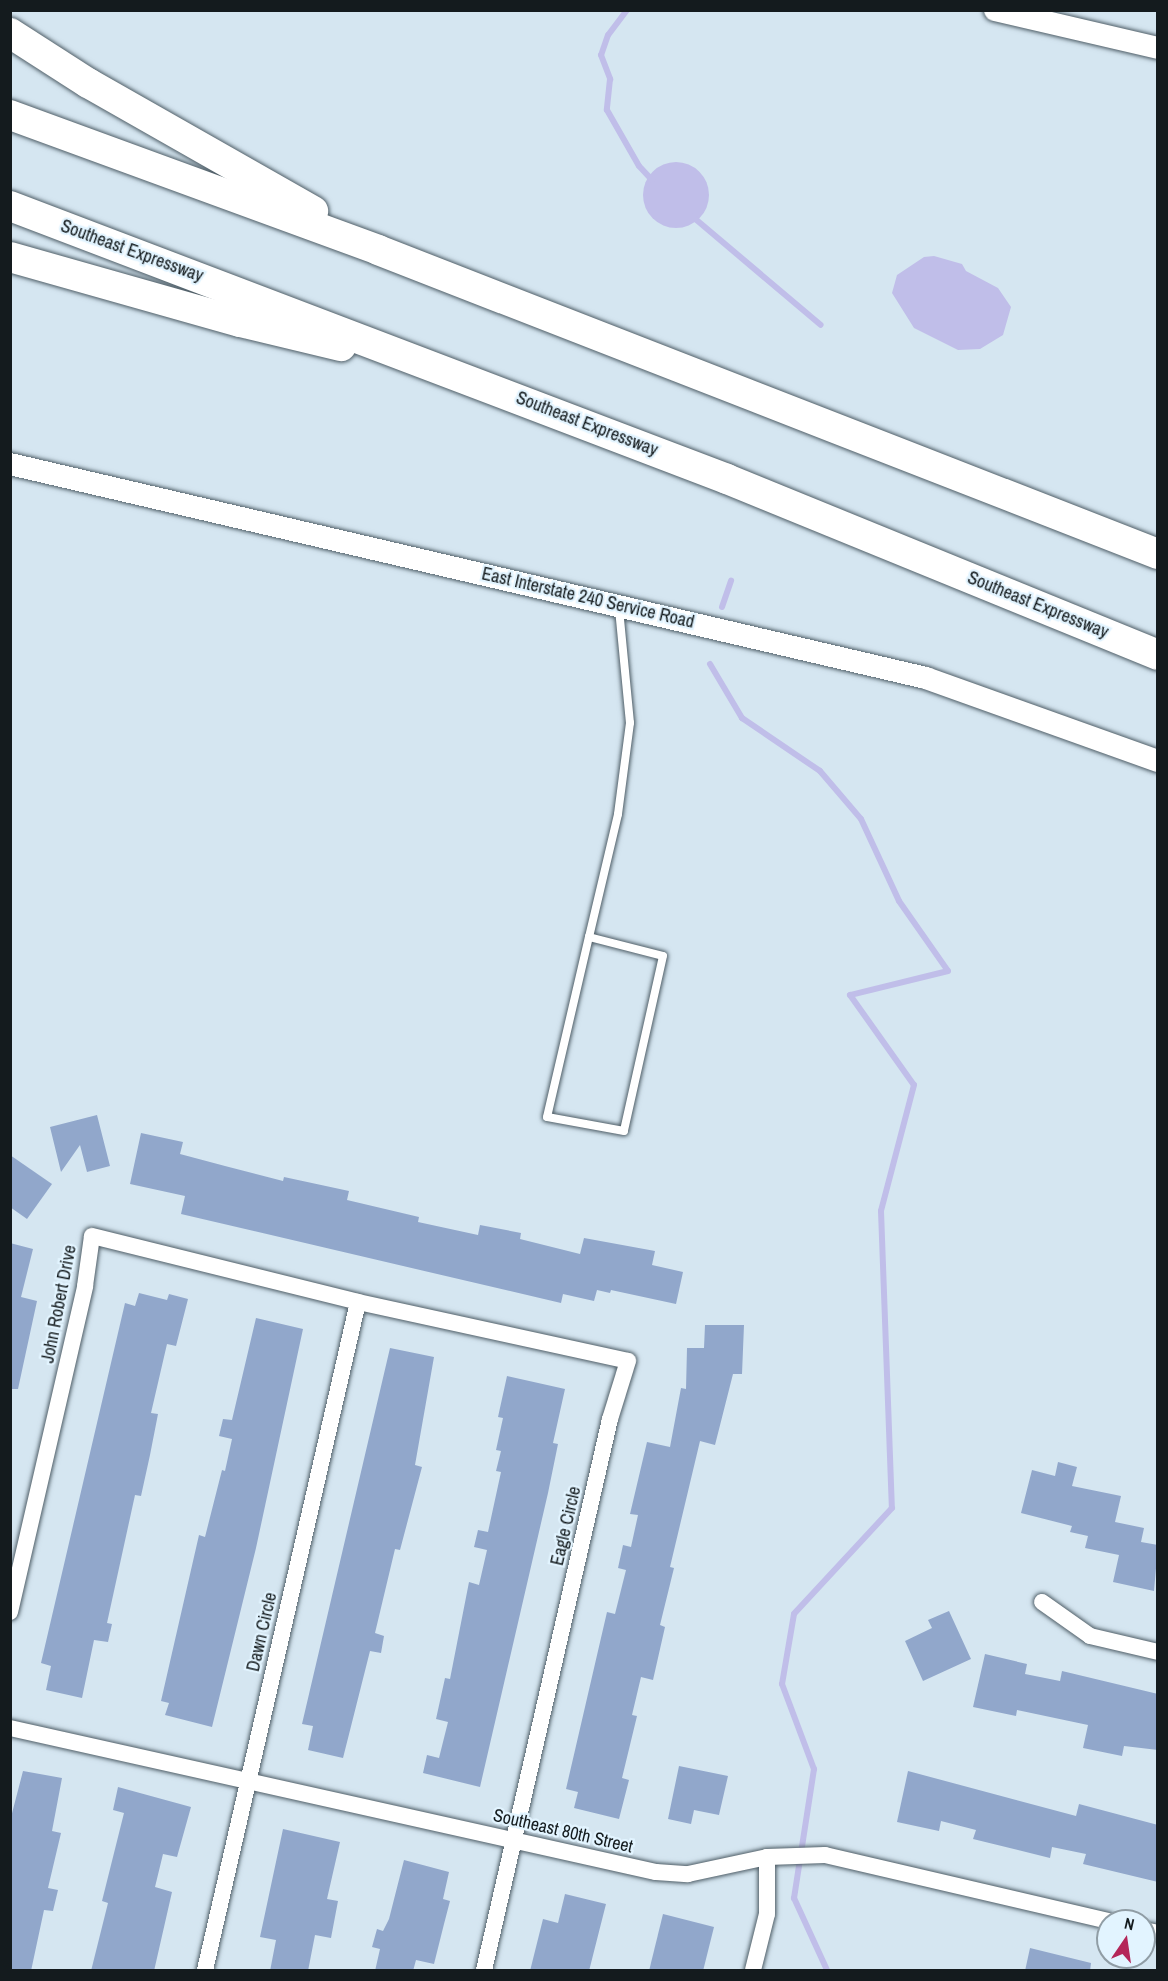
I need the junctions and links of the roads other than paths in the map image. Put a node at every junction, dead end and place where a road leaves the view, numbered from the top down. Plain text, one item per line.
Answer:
1 (995, 10) edge
2 (1048, 16) edge
3 (10, 33) edge
4 (1158, 48) edge
5 (10, 115) edge
6 (10, 206) edge
7 (378, 250) junction
8 (10, 257) edge
9 (451, 372) junction
10 (10, 464) edge
11 (1158, 554) edge
12 (619, 605) junction
13 (1158, 655) edge
14 (1158, 761) edge
15 (589, 938) junction
16 (358, 1302) junction
17 (1042, 1602) dead end
18 (10, 1612) edge
19 (1158, 1652) edge
20 (10, 1728) edge
21 (247, 1782) junction
22 (515, 1839) junction
23 (767, 1857) junction
24 (1096, 1919) edge
25 (205, 1971) edge
26 (484, 1971) edge
27 (753, 1971) edge

1 - 2 street
2 - 4 street
3 - 7 highway
5 - 7 highway
6 - 9 highway, Southeast Expressway
7 - 11 highway
8 - 9 highway
9 - 13 highway, Southeast Expressway
10 - 12 street, East Interstate 240 Service Road
12 - 14 street, East Interstate 240 Service Road
12 - 15 lane
15 - 15 lane
16 - 18 street, John Robert Drive
16 - 21 street, Dawn Circle
16 - 22 street, Eagle Circle
17 - 19 street
20 - 21 street, Southeast 80th Street
21 - 22 street, Southeast 80th Street
21 - 25 street, Dawn Circle
22 - 23 street, Southeast 80th Street
22 - 26 street, Eagle Circle
23 - 24 street, Southeast 80th Street
23 - 27 street

